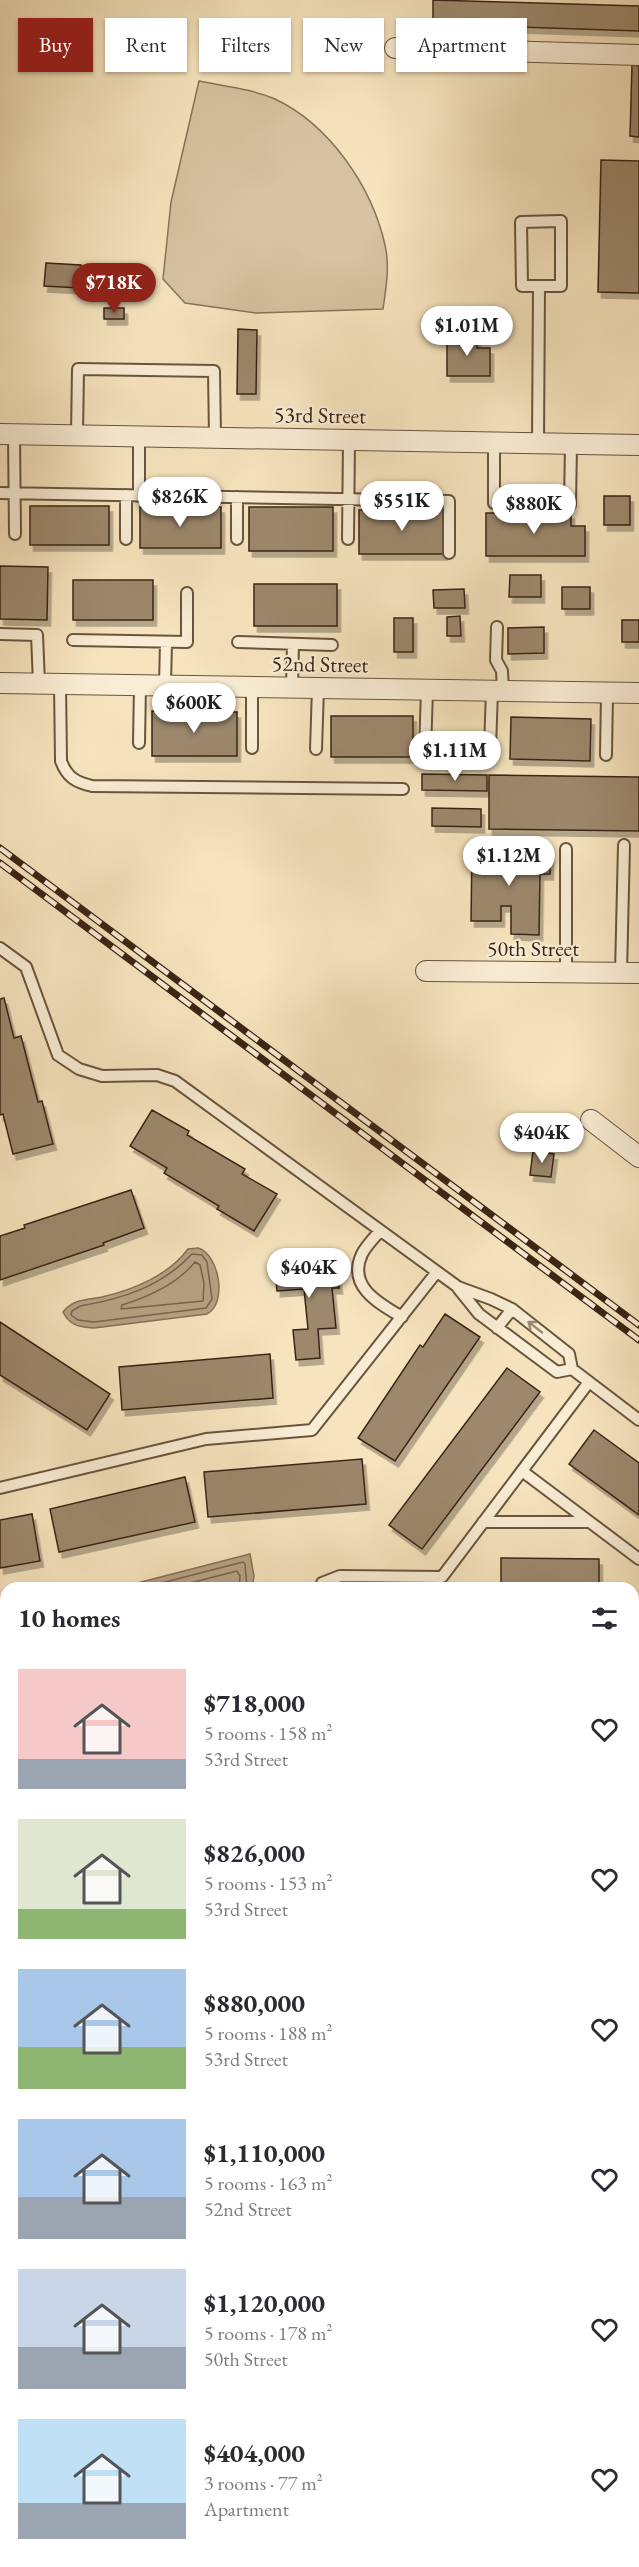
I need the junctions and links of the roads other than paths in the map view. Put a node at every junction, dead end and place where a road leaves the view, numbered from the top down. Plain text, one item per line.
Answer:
1 (395, 48) dead end
2 (639, 55) edge
3 (539, 286) junction
4 (7, 434) edge
5 (77, 435) junction
6 (139, 436) junction
7 (215, 438) junction
8 (349, 440) junction
9 (494, 443) junction
10 (538, 443) junction
11 (571, 444) junction
12 (639, 445) edge
13 (0, 493) edge
14 (15, 493) junction
15 (126, 495) junction
16 (139, 495) junction
17 (237, 497) junction
18 (348, 500) junction
19 (15, 534) dead end
20 (126, 539) dead end
21 (237, 539) dead end
22 (348, 539) dead end
23 (449, 553) dead end
24 (187, 593) dead end
25 (497, 627) dead end
26 (0, 634) edge
27 (74, 640) dead end
28 (166, 642) junction
29 (238, 642) dead end
30 (292, 644) junction
31 (332, 645) dead end
32 (0, 683) edge
33 (39, 683) junction
34 (60, 684) junction
35 (140, 685) junction
36 (165, 686) junction
37 (252, 687) junction
38 (292, 688) junction
39 (318, 688) junction
40 (427, 690) junction
41 (497, 691) junction
42 (607, 693) junction
43 (639, 693) edge
44 (139, 743) dead end
45 (490, 747) dead end
46 (252, 748) dead end
47 (316, 749) dead end
48 (425, 751) dead end
49 (606, 755) dead end
50 (403, 789) dead end
51 (624, 845) dead end
52 (566, 849) dead end
53 (0, 948) edge
54 (426, 971) dead end
55 (566, 972) junction
56 (630, 973) edge
57 (591, 1120) dead end
58 (639, 1156) edge
59 (380, 1231) junction
60 (436, 1273) junction
61 (458, 1287) junction
62 (512, 1309) junction
63 (402, 1317) junction
64 (497, 1328) junction
65 (572, 1369) junction
66 (589, 1382) junction
67 (639, 1420) edge
68 (522, 1471) junction
69 (0, 1488) edge
70 (483, 1522) junction
71 (589, 1522) junction
72 (639, 1559) edge
73 (442, 1577) junction
74 (324, 1582) edge
75 (442, 1582) edge

1 - 2 street
3 - 3 lane
3 - 10 lane
4 - 5 street, 53rd Street
4 - 14 lane
5 - 6 street, 53rd Street
5 - 7 lane
6 - 7 street, 53rd Street
6 - 16 lane
7 - 8 street, 53rd Street
8 - 9 street, 53rd Street
8 - 18 lane
9 - 10 street, 53rd Street
9 - 11 lane
10 - 11 street, 53rd Street
11 - 12 street, 53rd Street
13 - 14 lane
14 - 15 lane
14 - 19 lane
15 - 16 lane
15 - 20 lane
16 - 17 lane
17 - 18 lane
17 - 21 lane
18 - 22 lane
18 - 23 lane
24 - 28 lane
25 - 41 lane
26 - 33 lane
27 - 28 lane
28 - 36 lane
29 - 30 lane
30 - 31 lane
30 - 38 lane
32 - 33 street, 52nd Street
33 - 34 street, 52nd Street
34 - 35 street, 52nd Street
34 - 50 lane
35 - 36 street, 52nd Street
35 - 44 lane
36 - 37 street, 52nd Street
37 - 38 street, 52nd Street
37 - 46 lane
38 - 39 street, 52nd Street
39 - 40 street, 52nd Street
39 - 47 lane
40 - 41 street, 52nd Street
40 - 48 lane
41 - 42 street, 52nd Street
41 - 45 lane
42 - 43 street, 52nd Street
42 - 49 lane
51 - 56 lane
52 - 55 lane
53 - 59 lane
54 - 55 street, 50th Street
55 - 56 street, 50th Street
57 - 58 street
59 - 60 lane
59 - 63 lane
60 - 61 lane
60 - 63 lane
61 - 62 lane
61 - 64 lane
62 - 64 lane
65 -> 62 lane
63 - 69 lane
64 - 65 lane
65 - 66 lane
66 - 67 lane
66 - 68 lane
68 - 70 lane
68 - 71 lane
70 - 71 lane
70 - 73 lane
71 - 72 lane
73 - 74 lane
73 - 75 lane

